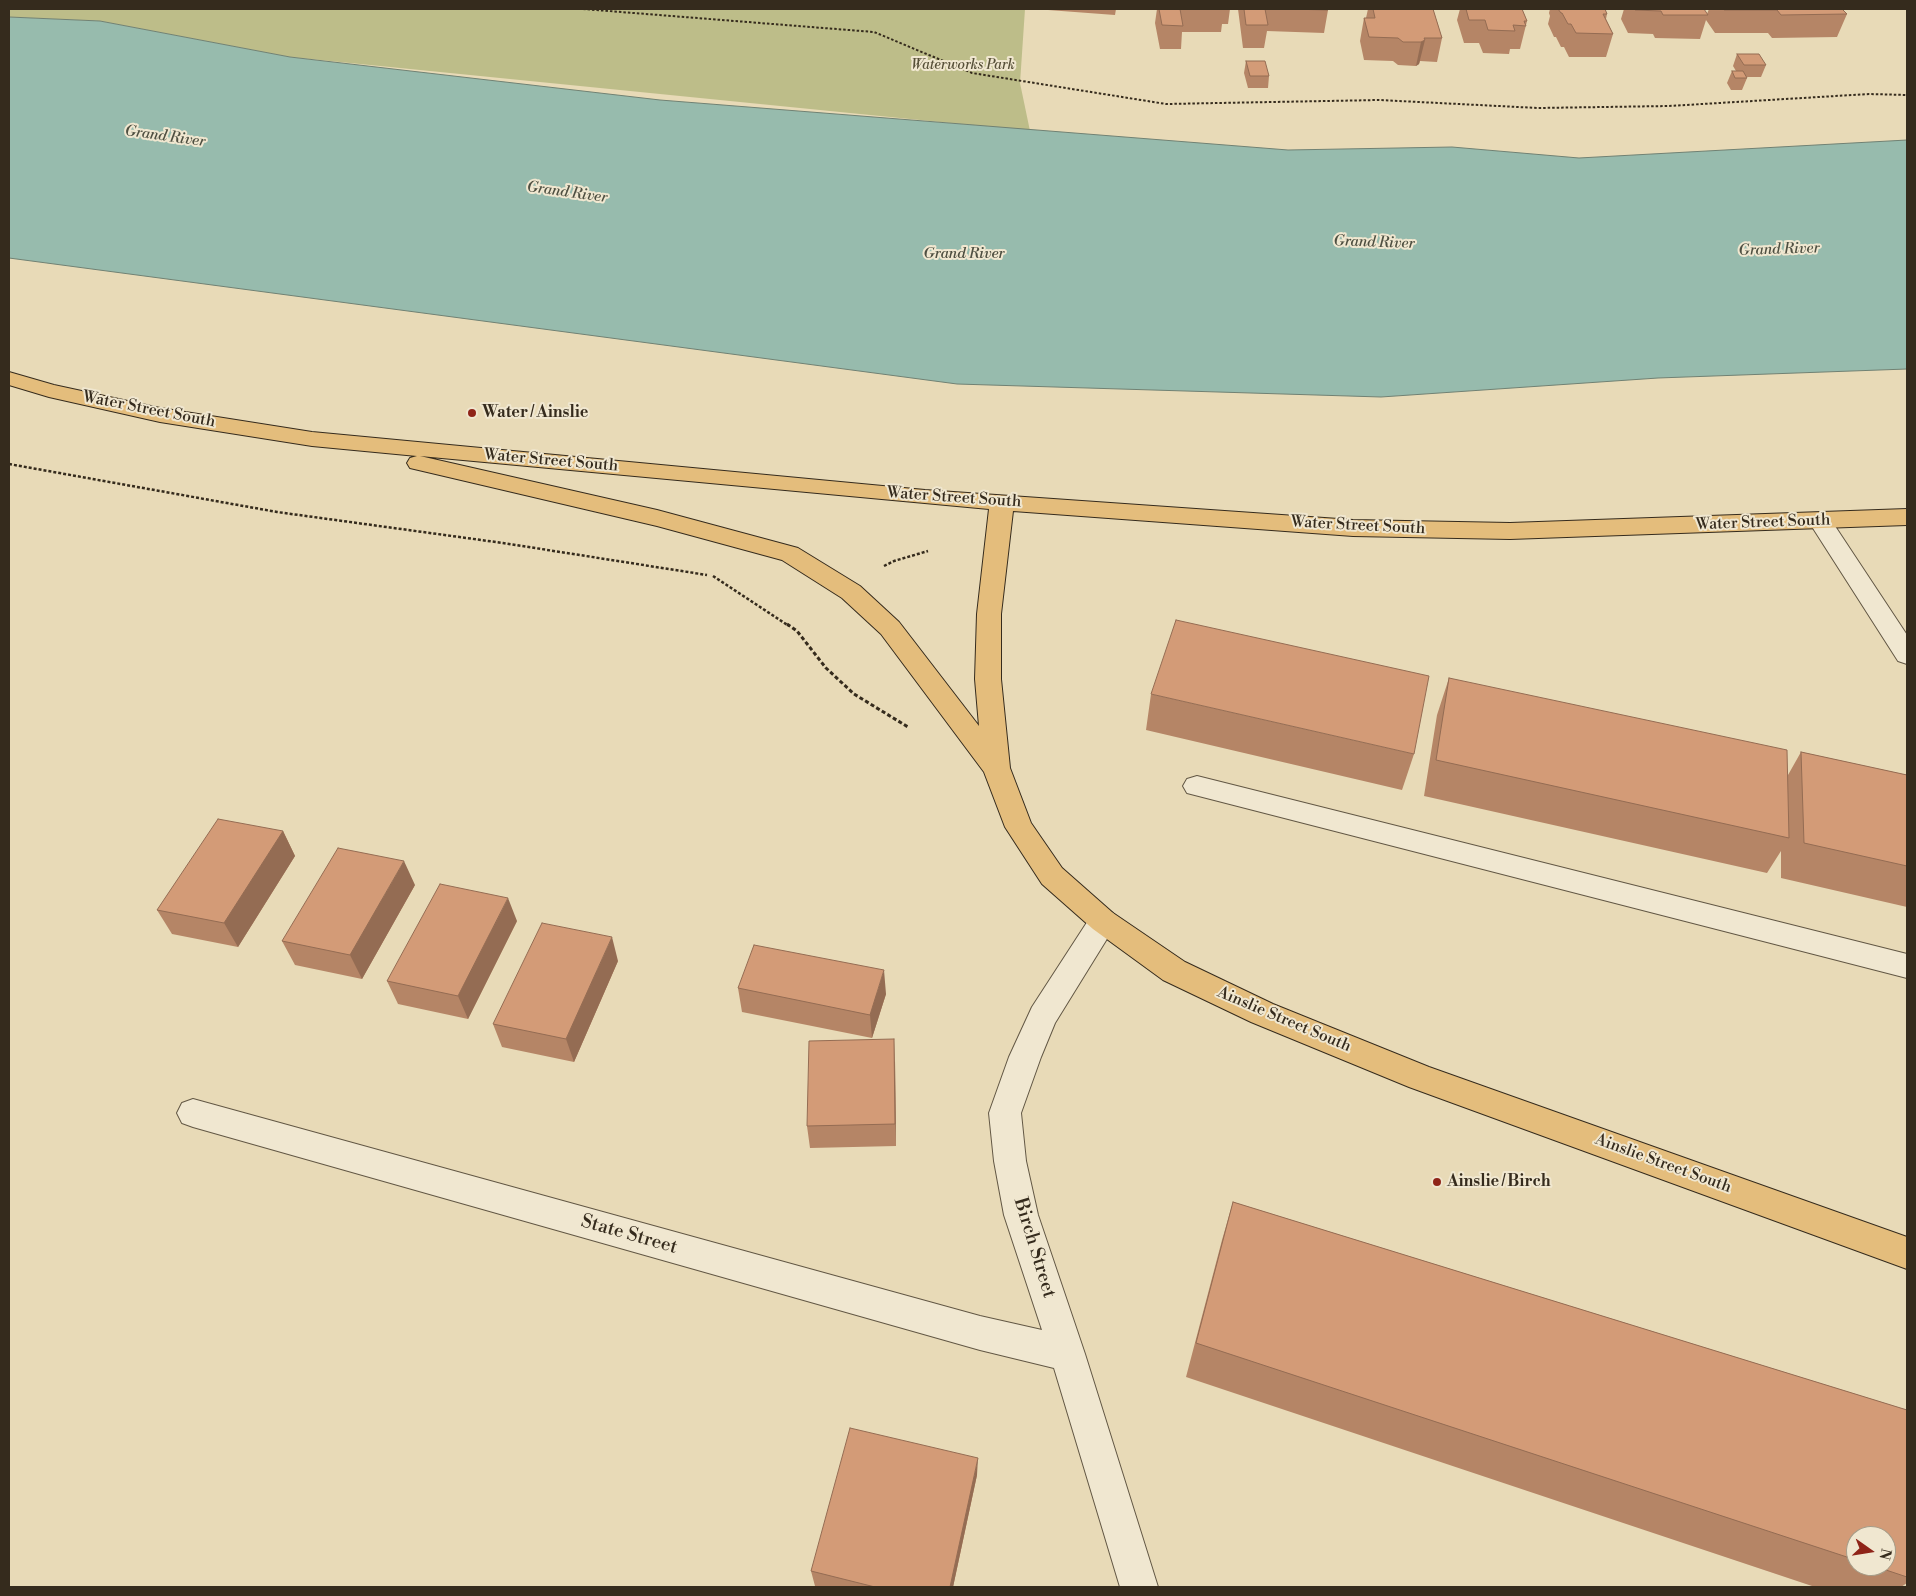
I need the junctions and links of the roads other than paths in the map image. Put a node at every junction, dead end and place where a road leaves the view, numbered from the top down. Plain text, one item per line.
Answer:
1 (9, 378) edge
2 (312, 439) junction
3 (1002, 502) junction
4 (1907, 517) edge
5 (1821, 522) junction
6 (1907, 655) edge
7 (996, 768) junction
8 (1197, 786) dead end
9 (1103, 921) junction
10 (1907, 966) edge
11 (193, 1113) dead end
12 (1907, 1253) edge
13 (1067, 1354) junction
14 (1139, 1587) edge

1 - 2 main road, Water Street South
2 - 3 main road, Water Street South
2 - 7 main road
3 - 5 main road, Water Street South
3 - 7 main road, Ainslie Street South
4 - 5 main road, Water Street South
5 - 6 street
7 - 9 main road, Ainslie Street South
8 - 10 street
9 - 12 main road, Ainslie Street South
9 - 13 street, Birch Street
11 - 13 street, State Street
13 - 14 street, Birch Street

